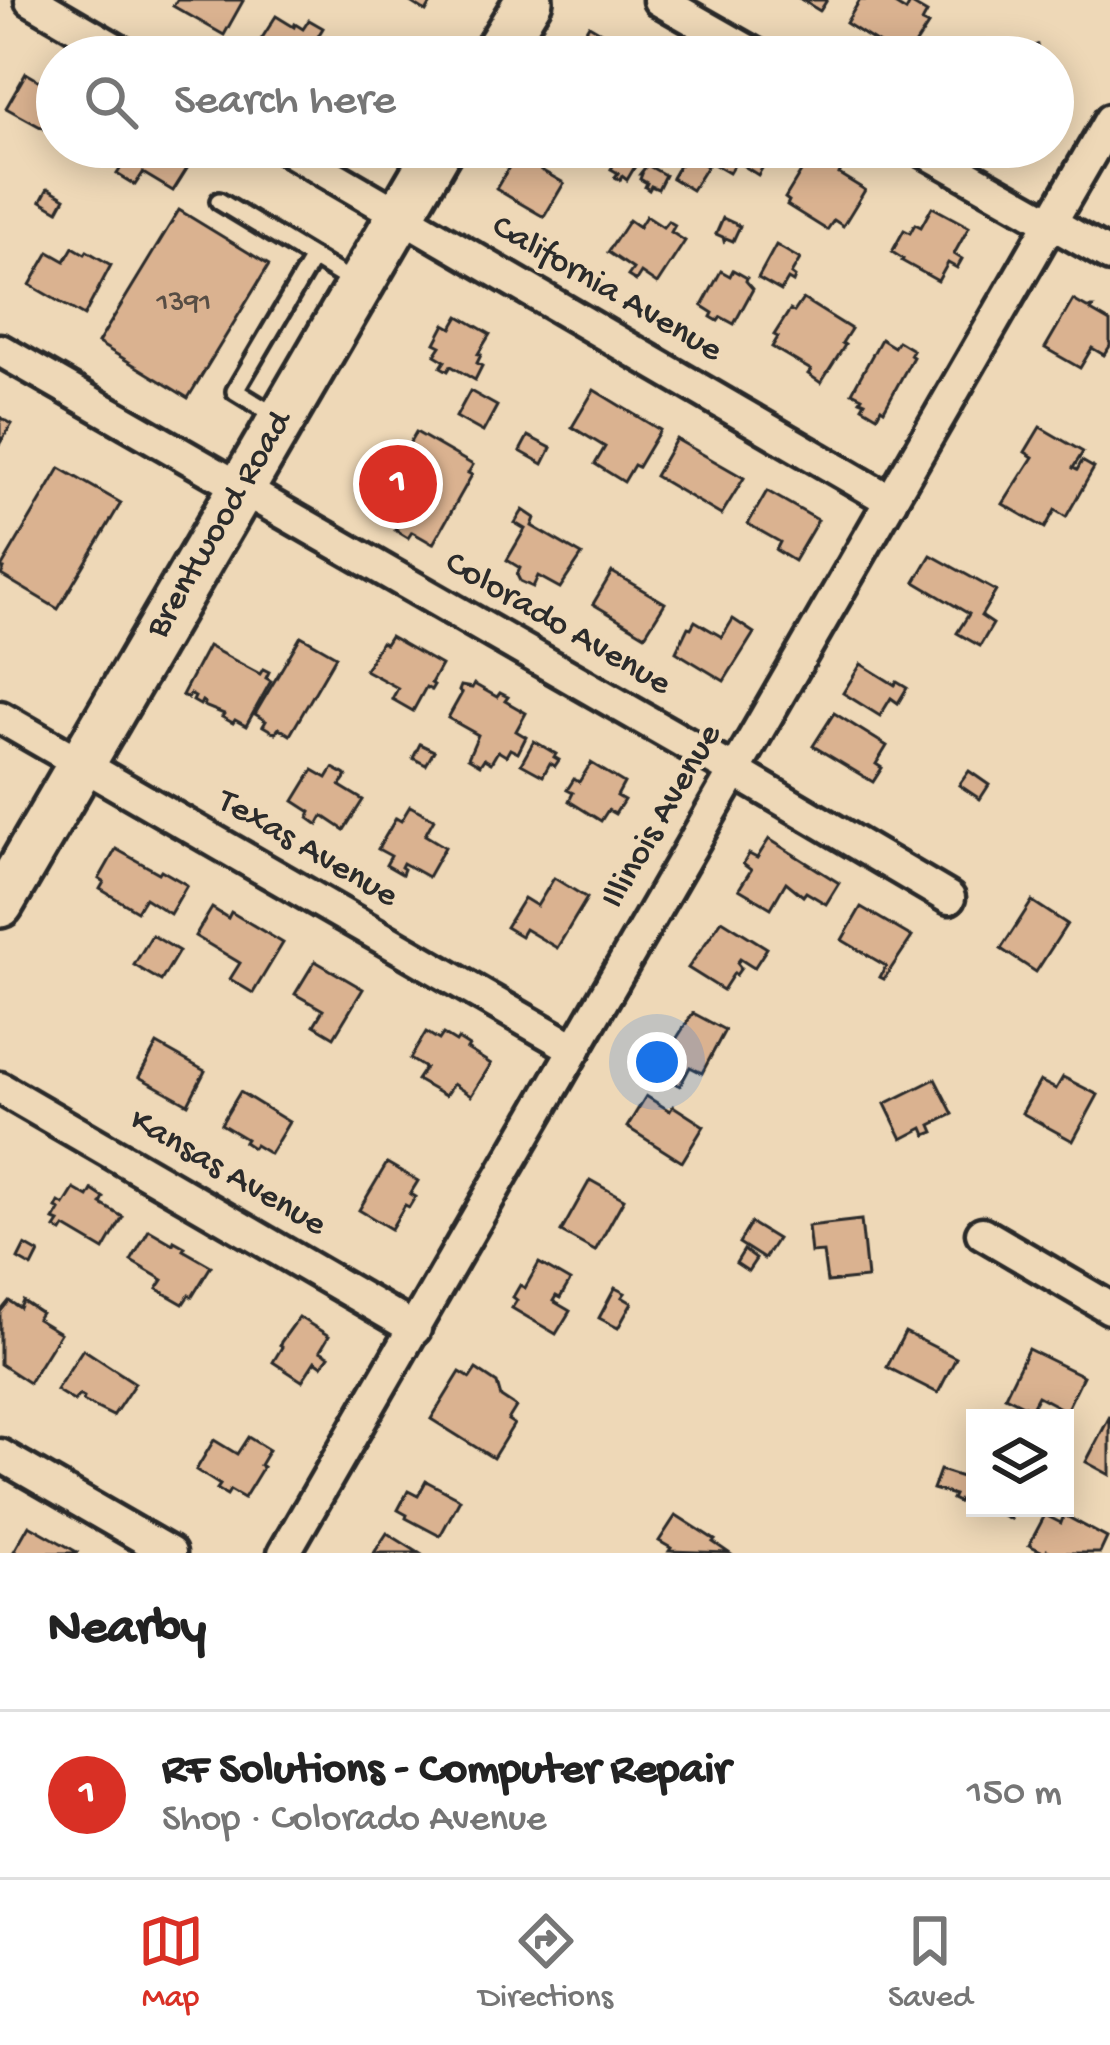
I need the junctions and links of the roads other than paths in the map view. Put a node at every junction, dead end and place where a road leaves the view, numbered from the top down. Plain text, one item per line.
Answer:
1 (31, 0) edge
2 (529, 0) edge
3 (659, 0) edge
4 (93, 36) edge
5 (507, 36) edge
6 (722, 36) edge
7 (1110, 120) edge
8 (319, 168) edge
9 (427, 168) edge
10 (954, 168) edge
11 (219, 201) dead end
12 (399, 215) junction
13 (1051, 224) junction
14 (1110, 256) edge
15 (313, 259) junction
16 (358, 285) junction
17 (0, 350) edge
18 (281, 420) junction
19 (242, 489) junction
20 (891, 501) junction
21 (0, 717) edge
22 (80, 764) junction
23 (734, 772) junction
24 (949, 898) dead end
25 (0, 904) edge
26 (575, 1049) junction
27 (0, 1088) edge
28 (982, 1233) dead end
29 (1110, 1308) edge
30 (415, 1329) junction
31 (0, 1455) edge
32 (170, 1553) edge
33 (284, 1553) edge

1 - 4 street
2 - 5 street
3 - 6 street
7 - 13 street, Illinois Avenue
8 - 12 street, California Avenue
9 - 12 street, Brentwood Road
10 - 13 street
11 - 15 lane
12 - 16 street, Brentwood Road
12 - 20 street, California Avenue
13 - 14 street
13 - 20 street, Illinois Avenue
15 - 16 lane
15 - 18 lane
16 - 18 street, Brentwood Road
17 - 19 street, Colorado Avenue
18 - 19 street, Brentwood Road
19 - 22 street, Brentwood Road
19 - 23 street, Colorado Avenue
20 - 23 street, Illinois Avenue
21 - 22 street, Texas Avenue
22 - 25 street, Brentwood Road
22 - 26 street, Texas Avenue
23 - 24 street, Colorado Avenue
23 - 26 street, Illinois Avenue
26 - 30 street, Illinois Avenue
27 - 30 street, Kansas Avenue
28 - 29 street
30 - 33 street, Illinois Avenue
31 - 32 street

